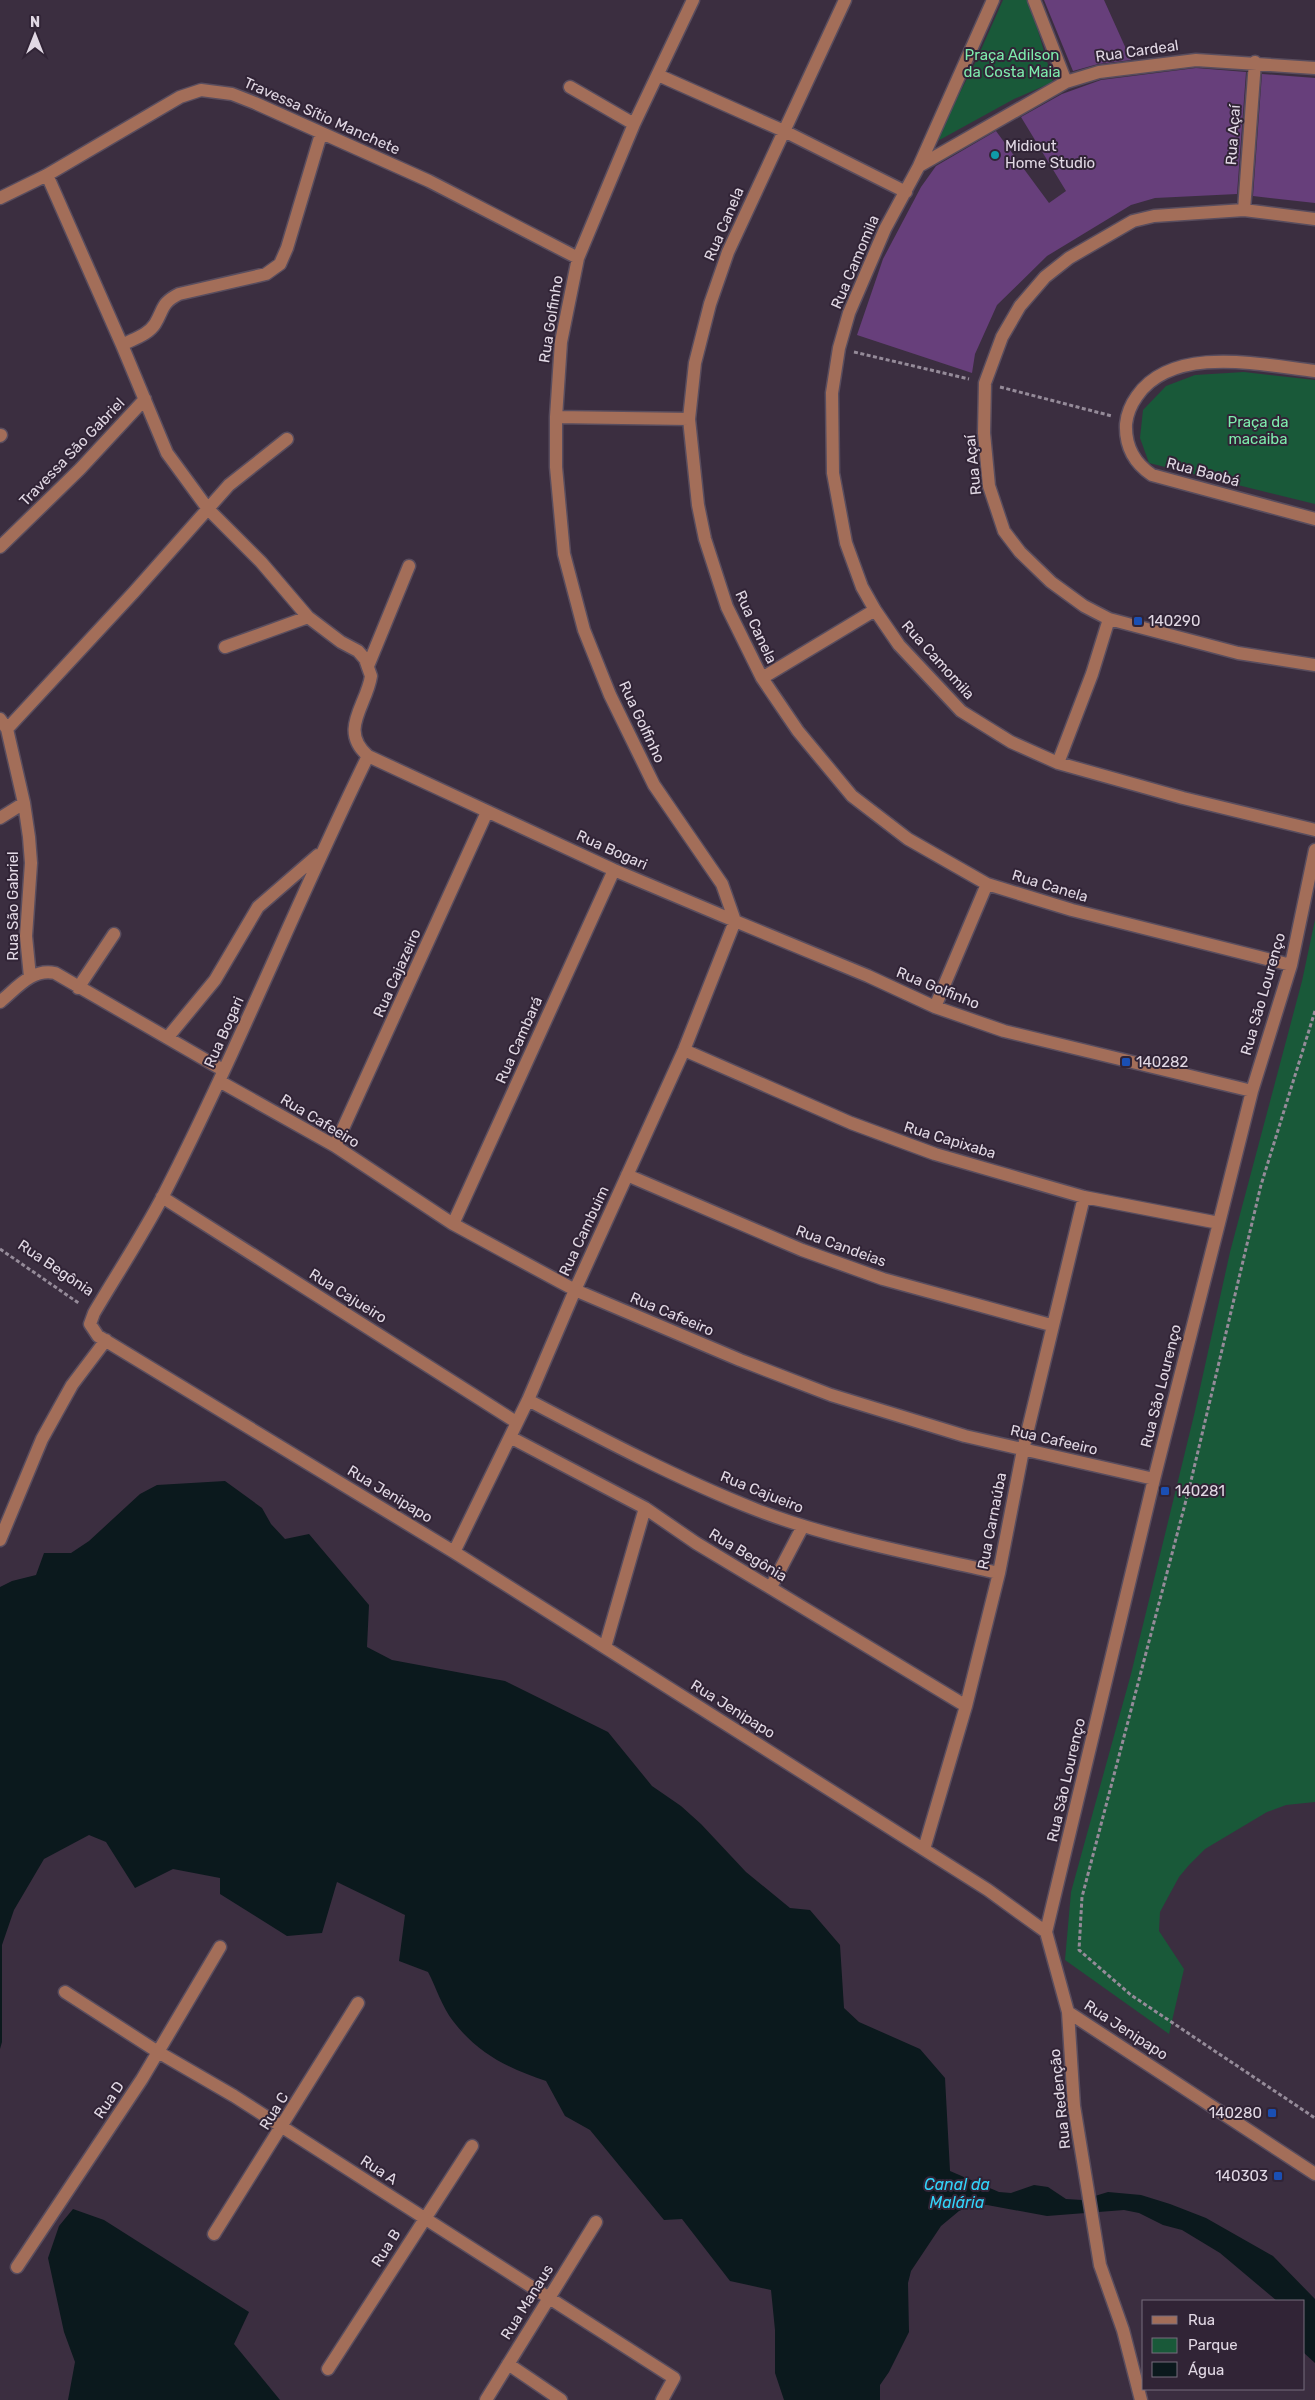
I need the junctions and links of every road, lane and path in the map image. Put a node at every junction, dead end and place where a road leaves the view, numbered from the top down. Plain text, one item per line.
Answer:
1 (694, 0) edge
2 (845, 0) edge
3 (993, 0) edge
4 (1034, 0) edge
5 (1255, 62) junction
6 (1315, 68) edge
7 (658, 74) junction
8 (1066, 82) junction
9 (570, 87) dead end
10 (634, 124) junction
11 (784, 131) junction
12 (321, 134) junction
13 (919, 166) junction
14 (47, 175) junction
15 (906, 192) junction
16 (0, 198) edge
17 (1244, 210) junction
18 (1315, 219) edge
19 (578, 258) junction
20 (122, 345) junction
21 (1315, 371) edge
22 (145, 400) junction
23 (556, 417) junction
24 (689, 419) junction
25 (287, 438) dead end
26 (208, 509) junction
27 (1315, 518) edge
28 (0, 547) edge
29 (409, 566) dead end
30 (875, 610) junction
31 (308, 617) junction
32 (1109, 619) junction
33 (224, 647) dead end
34 (1315, 665) edge
35 (368, 666) junction
36 (762, 678) junction
37 (3, 724) edge
38 (368, 756) junction
39 (1058, 763) junction
40 (24, 803) junction
41 (487, 812) junction
42 (0, 818) edge
43 (1315, 830) edge
44 (1315, 850) edge
45 (321, 853) junction
46 (614, 870) junction
47 (987, 884) junction
48 (735, 921) junction
49 (114, 934) dead end
50 (1291, 965) junction
51 (30, 977) junction
52 (78, 988) junction
53 (0, 1002) edge
54 (935, 1007) junction
55 (1315, 1011) edge
56 (168, 1037) junction
57 (684, 1050) junction
58 (221, 1076) junction
59 (1252, 1091) junction
60 (335, 1146) junction
61 (627, 1175) junction
62 (162, 1197) junction
63 (1084, 1197) junction
64 (1219, 1223) junction
65 (453, 1224) junction
66 (0, 1250) edge
67 (574, 1290) junction
68 (94, 1313) junction
69 (1051, 1325) junction
70 (106, 1340) junction
71 (528, 1400) junction
72 (516, 1422) junction
73 (510, 1437) junction
74 (1023, 1450) junction
75 (1154, 1479) junction
76 (644, 1508) junction
77 (803, 1526) junction
78 (0, 1540) edge
79 (454, 1552) junction
80 (999, 1573) junction
81 (771, 1588) junction
82 (605, 1647) junction
83 (966, 1706) junction
84 (924, 1849) junction
85 (1046, 1932) junction
86 (220, 1947) dead end
87 (65, 1992) dead end
88 (358, 2003) dead end
89 (1068, 2012) junction
90 (158, 2052) junction
91 (1315, 2118) edge
92 (282, 2128) junction
93 (472, 2146) dead end
94 (1315, 2174) edge
95 (424, 2219) junction
96 (596, 2222) dead end
97 (214, 2234) dead end
98 (17, 2267) dead end
99 (549, 2297) junction
100 (508, 2364) junction
101 (328, 2369) dead end
102 (1138, 2386) junction
103 (486, 2400) edge
104 (561, 2400) edge
105 (662, 2400) edge
106 (1129, 2400) edge
107 (1141, 2400) edge

1 - 7 street, Rua Golfinho
2 - 11 street, Rua Canela
3 - 13 street, Rua Camomila
4 - 8 street
5 - 6 street, Rua Cardeal
5 - 8 street, Rua Cardeal
5 - 17 street, Rua Açaí
7 - 10 street, Rua Golfinho
7 - 11 street
8 - 13 street, Rua Cardeal
9 - 10 street
10 - 19 street, Rua Golfinho
11 - 15 street
11 - 24 street, Rua Canela
12 - 14 street, Travessa Sítio Manchete
12 - 19 street, Travessa Sítio Manchete
12 - 20 street
13 - 15 street, Rua Camomila
14 - 16 street, Travessa Sítio Manchete
14 - 20 street
15 - 30 street, Rua Camomila
17 - 18 street, Rua Açaí
17 - 32 street, Rua Açaí
19 - 23 street, Rua Golfinho
20 - 22 street
21 - 27 street, Rua Baobá
22 - 26 street
22 - 28 street, Travessa São Gabriel
23 - 24 street
23 - 48 street, Rua Golfinho
24 - 36 street, Rua Canela
25 - 26 street
26 - 31 street
26 - 37 street
29 - 35 street
30 - 36 street
30 - 39 street, Rua Camomila
31 - 33 street
31 - 35 street
32 - 34 street, Rua Açaí
32 - 39 street
35 - 38 street
36 - 47 street, Rua Canela
37 - 40 street, Rua São Gabriel
38 - 41 street, Rua Bogari
38 - 45 street, Rua Bogari
39 - 43 street, Rua Camomila
40 - 42 street
40 - 51 street, Rua São Gabriel
41 - 46 street, Rua Bogari
41 - 60 street, Rua Cajazeiro
44 - 50 street, Rua São Lourenço
45 - 56 street
45 - 58 street, Rua Bogari
46 - 48 street, Rua Bogari
46 - 65 street, Rua Cambará
47 - 50 street, Rua Canela
47 - 54 street
48 - 54 street, Rua Golfinho
48 - 57 street, Rua Cambuim
49 - 52 street
50 - 59 street, Rua São Lourenço
51 - 52 street, Rua Cafeeiro
51 - 53 street
52 - 56 street, Rua Cafeeiro
54 - 59 street, Rua Golfinho
55 - 91 path
56 - 58 street, Rua Cafeeiro
57 - 61 street, Rua Cambuim
57 - 63 street, Rua Capixaba
58 - 60 street, Rua Cafeeiro
58 - 62 street, Rua Bogari
59 - 64 street, Rua São Lourenço
60 - 65 street, Rua Cafeeiro
61 - 67 street, Rua Cambuim
61 - 69 street, Rua Candeias
62 - 68 street, Rua Bogari
62 - 72 street, Rua Cajueiro
63 - 64 street, Rua Capixaba
63 - 69 street, Rua Carnaúba
64 - 75 street, Rua São Lourenço
65 - 67 street, Rua Cafeeiro
66 - 68 path, Rua Begônia
67 - 71 street, Rua Cambuim
67 - 74 street, Rua Cafeeiro
68 - 70 street, Rua Jenipapo
69 - 74 street, Rua Carnaúba
70 - 78 street
70 - 79 street, Rua Jenipapo
71 - 72 street, Rua Cambuim
71 - 77 street, Rua Cajueiro
72 - 73 street, Rua Cambuim
73 - 76 street, Rua Begônia
73 - 79 street, Rua Cambuim
74 - 75 street, Rua Cafeeiro
74 - 80 street, Rua Carnaúba
75 - 85 street, Rua São Lourenço
76 - 81 street, Rua Begônia
76 - 82 street
77 - 80 street, Rua Cajueiro
77 - 81 street
79 - 82 street, Rua Jenipapo
80 - 83 street, Rua Carnaúba
81 - 83 street, Rua Begônia
82 - 84 street, Rua Jenipapo
83 - 84 street, Rua Carnaúba
84 - 85 street, Rua Jenipapo
85 - 89 street, Rua Jenipapo
86 - 90 street, Rua D
87 - 90 street, Rua A
88 - 92 street, Rua C
89 - 94 street, Rua Jenipapo
89 - 102 street, Rua Redenção
90 - 92 street, Rua A
90 - 98 street, Rua D
92 - 95 street, Rua A
92 - 97 street, Rua C
93 - 95 street, Rua B
95 - 99 street, Rua A
95 - 101 street, Rua B
96 - 99 street, Rua Manaus
99 - 100 street, Rua Manaus
99 - 105 street, Rua A
100 - 103 street, Rua Manaus
100 - 104 street
102 - 106 street
102 - 107 street

